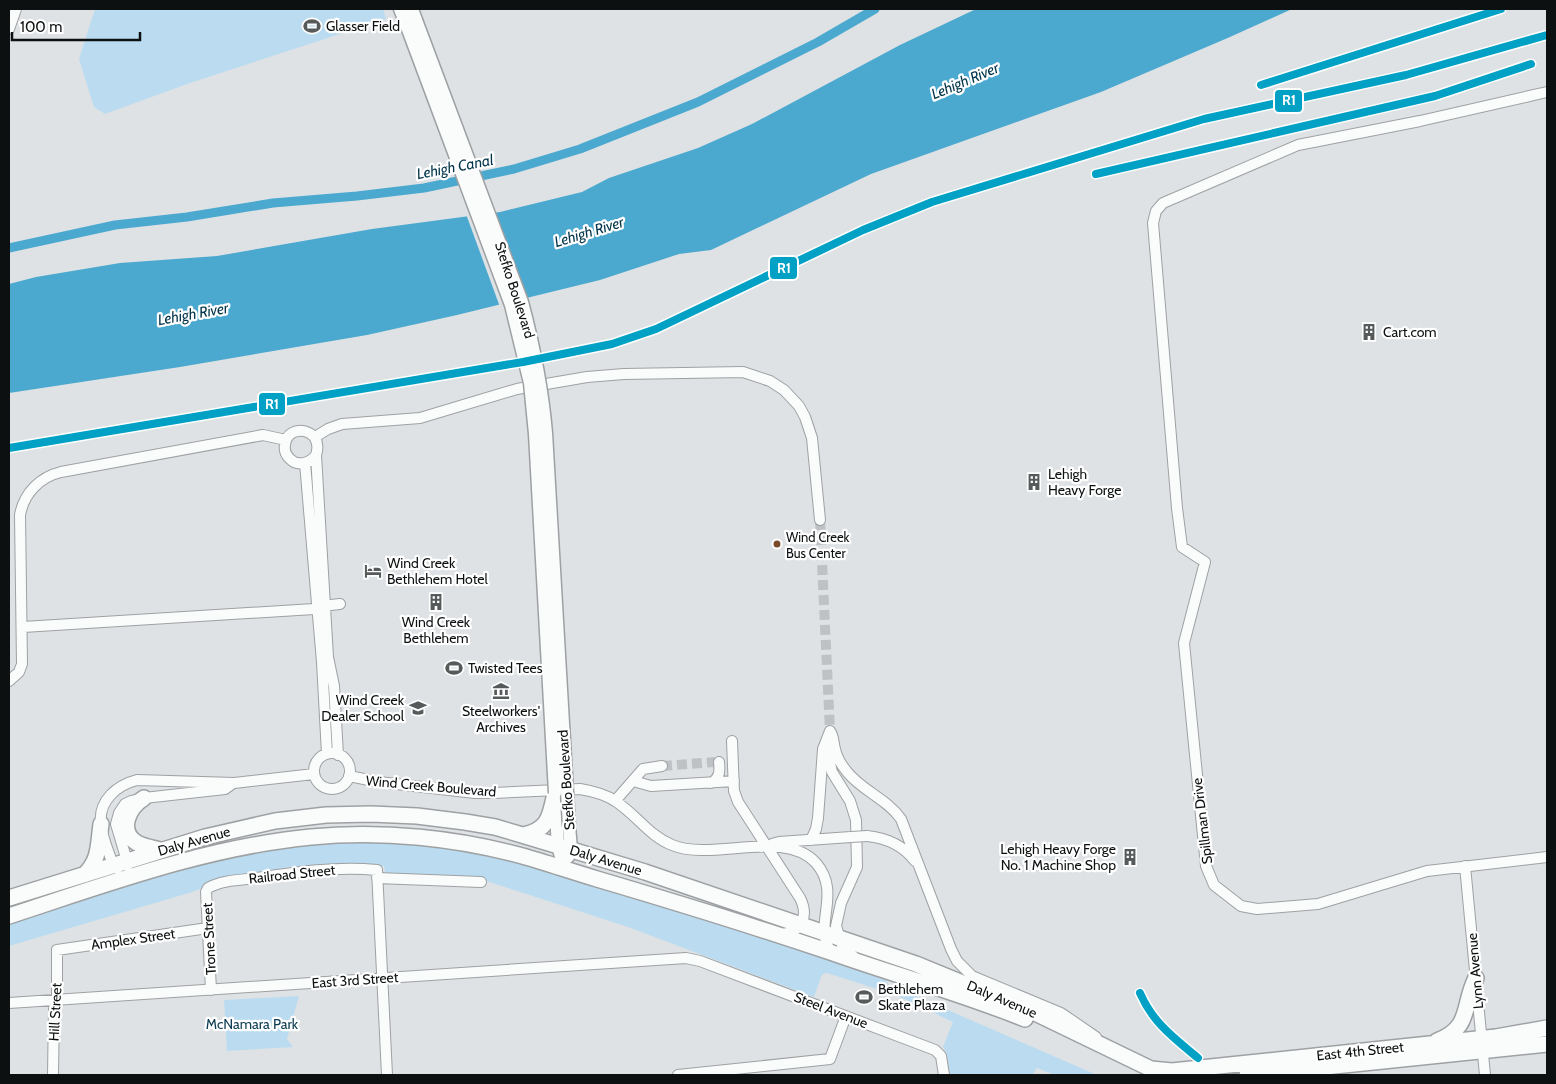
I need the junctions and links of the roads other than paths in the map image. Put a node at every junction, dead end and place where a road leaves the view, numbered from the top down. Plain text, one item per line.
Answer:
1 (400, 9) edge
2 (12, 15) edge
3 (411, 17) edge
4 (9, 30) edge
5 (1547, 92) edge
6 (315, 437) junction
7 (286, 440) junction
8 (316, 455) junction
9 (305, 463) junction
10 (820, 520) tunnel mouth
11 (340, 604) dead end
12 (321, 607) junction
13 (22, 626) junction
14 (9, 681) edge
15 (830, 735) junction
16 (327, 754) junction
17 (338, 755) junction
18 (733, 761) junction
19 (718, 762) junction
20 (662, 766) tunnel mouth
21 (314, 774) junction
22 (349, 776) junction
23 (633, 781) junction
24 (734, 781) junction
25 (234, 783) junction
26 (711, 783) junction
27 (555, 793) joint
28 (144, 798) junction
29 (615, 801) junction
30 (101, 824) junction
31 (556, 826) junction
32 (522, 835) junction
33 (811, 840) junction
34 (766, 846) junction
35 (564, 847) junction
36 (162, 850) junction
37 (1547, 857) edge
38 (120, 863) junction
39 (1465, 866) junction
40 (564, 869) junction
41 (922, 873) junction
42 (84, 874) junction
43 (377, 874) junction
44 (126, 879) junction
45 (481, 882) dead end
46 (208, 888) joint
47 (9, 898) edge
48 (9, 916) edge
49 (800, 925) junction
50 (208, 928) junction
51 (778, 934) junction
52 (832, 936) junction
53 (57, 950) joint
54 (832, 953) junction
55 (700, 961) joint
56 (859, 962) junction
57 (381, 978) junction
58 (1476, 978) junction
59 (211, 990) junction
60 (57, 1000) junction
61 (28, 1002) junction
62 (9, 1003) edge
63 (9, 1010) edge
64 (846, 1016) junction
65 (1547, 1028) edge
66 (1547, 1044) edge
67 (1427, 1045) junction
68 (1482, 1045) junction
69 (1118, 1054) junction
70 (1178, 1073) edge
71 (53, 1075) edge
72 (387, 1075) edge
73 (678, 1075) edge
74 (944, 1075) edge
75 (1144, 1075) edge
76 (1247, 1075) edge
77 (1485, 1075) edge

1 - 3 main road, Stefko Boulevard
2 - 4 street
3 - 27 main road, Stefko Boulevard, bridge
3 - 31 main road, Stefko Boulevard, bridge
5 - 39 street, Spillman Drive
6 - 7 street
6 - 8 street
6 - 10 street
7 - 9 street
7 - 13 street
8 - 9 street
8 - 12 street
9 - 12 street
11 - 12 street
12 - 13 street
12 - 16 street
12 - 17 street
13 - 14 street
15 - 33 street
15 - 41 street
15 - 52 street
16 - 17 street
16 - 21 street
17 - 22 street, Wind Creek Boulevard
18 - 19 street
18 - 19 street
18 - 24 street
19 - 26 street
20 - 23 street
21 - 22 street, Wind Creek Boulevard
21 - 25 street
22 - 29 street, Wind Creek Boulevard
23 - 26 street
23 - 29 street
24 - 26 street
24 - 34 street
25 - 28 street
25 - 30 street
27 - 31 highway
28 - 36 highway
28 - 38 street
29 - 34 street, Wind Creek Boulevard
30 - 38 street
30 - 42 highway
31 - 32 highway
31 - 35 main road, Stefko Boulevard
32 - 35 highway, Daly Avenue
32 - 36 highway, Daly Avenue
33 - 34 street
33 - 41 street, bridge
34 - 49 street
34 - 52 street
35 - 40 main road, Stefko Boulevard
35 - 49 highway, Daly Avenue
36 - 38 highway, Daly Avenue
37 - 39 street, Spillman Drive
38 - 42 highway, Daly Avenue
38 - 44 street
39 - 58 street, Lynn Avenue
40 - 44 highway, Daly Avenue
40 - 51 highway, Daly Avenue
41 - 69 street
42 - 47 highway, Daly Avenue
43 - 45 street, Railroad Street
43 - 46 street, Railroad Street
43 - 57 street
44 - 48 highway, Daly Avenue
46 - 50 street, Trone Street
49 - 51 street
49 - 52 highway, Daly Avenue
50 - 53 street, Amplex Street
50 - 59 street, Trone Street
51 - 54 highway, Daly Avenue
52 - 54 street
52 - 56 street
52 - 69 highway, Daly Avenue
53 - 60 street, Hill Street
54 - 56 highway, Daly Avenue
55 - 57 street, East 3rd Street
55 - 64 street, Steel Avenue
56 - 75 highway, Daly Avenue
57 - 59 street, East 3rd Street
57 - 72 street
58 - 67 highway
58 - 68 street, Lynn Avenue
59 - 60 street, East 3rd Street
60 - 61 street, East 3rd Street
60 - 71 street, Hill Street
61 - 62 street, East 3rd Street
61 - 63 street
64 - 73 street
64 - 74 street, Steel Avenue
65 - 68 highway, East 4th Street
66 - 68 highway, East 4th Street
67 - 68 highway, East 4th Street
67 - 70 highway, East 4th Street
68 - 76 highway, East 4th Street
68 - 77 street, Lynn Avenue
69 - 70 highway, Daly Avenue

